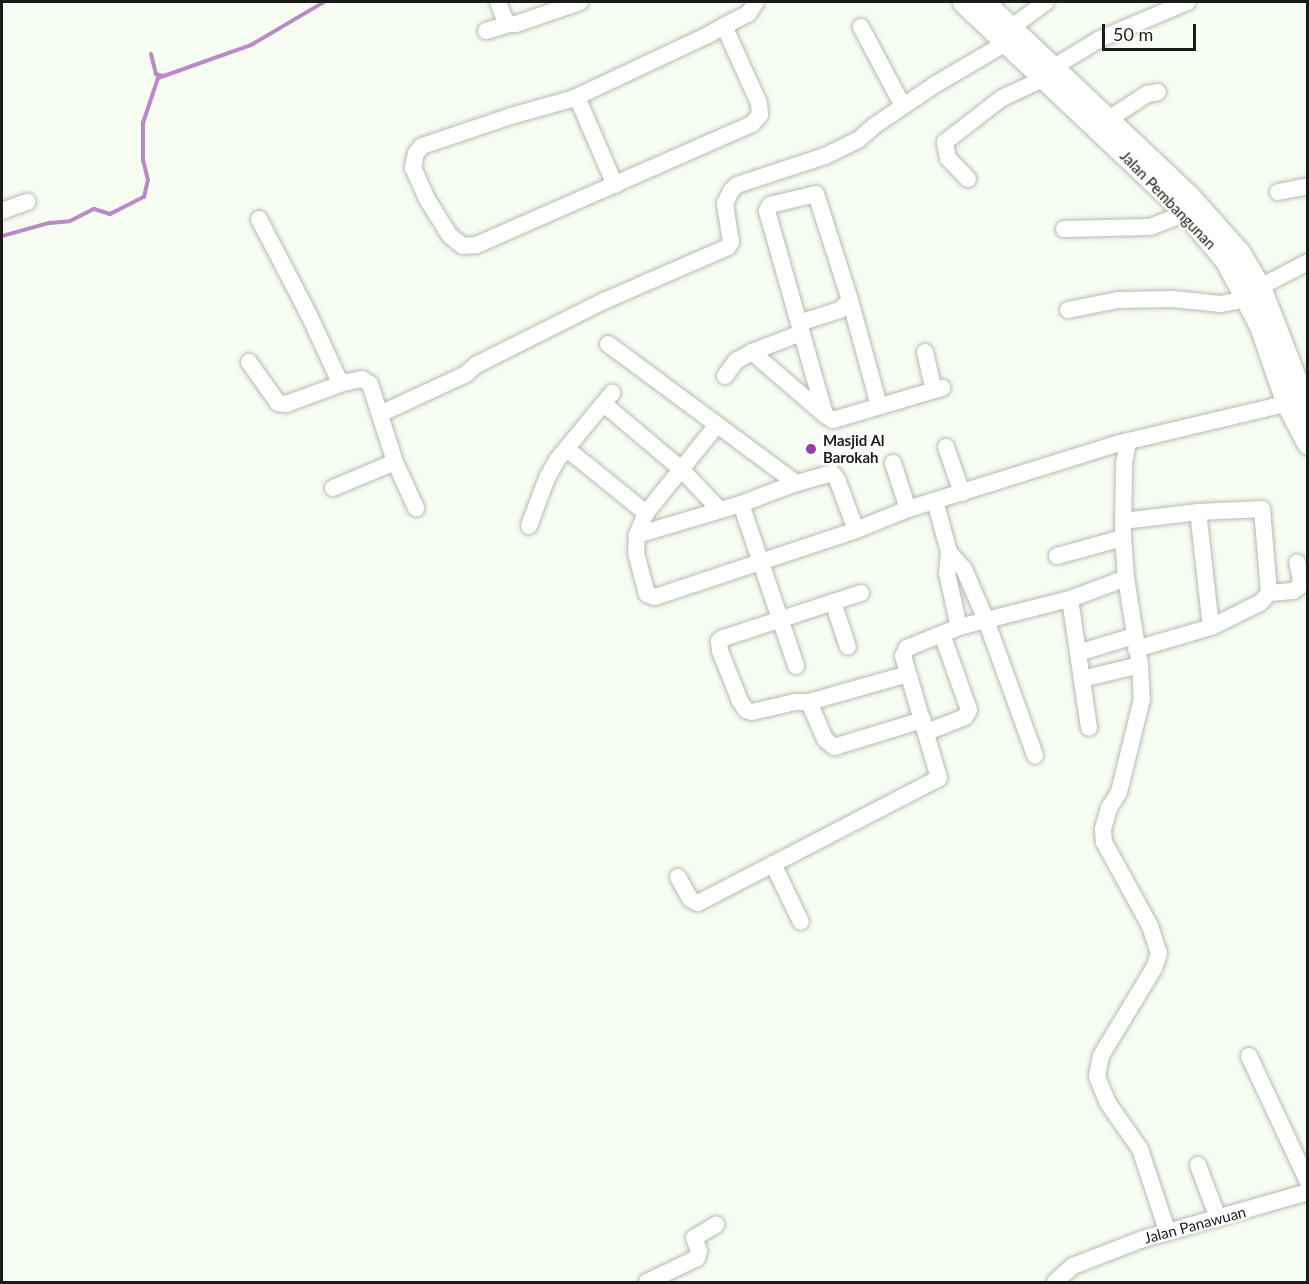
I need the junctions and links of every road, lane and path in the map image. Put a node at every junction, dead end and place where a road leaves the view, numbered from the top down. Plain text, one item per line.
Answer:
1 (498, 2) edge
2 (580, 2) edge
3 (756, 2) edge
4 (1046, 2) edge
5 (1187, 2) edge
6 (973, 3) edge
7 (509, 24) junction
8 (724, 26) junction
9 (861, 27) dead end
10 (486, 32) dead end
11 (1009, 35) junction
12 (1050, 72) junction
13 (1158, 92) dead end
14 (577, 97) junction
15 (903, 106) junction
16 (1109, 118) junction
17 (770, 175) junction
18 (968, 179) dead end
19 (615, 185) junction
20 (1308, 186) edge
21 (1278, 192) dead end
22 (27, 202) dead end
23 (777, 203) junction
24 (2, 211) edge
25 (1185, 213) junction
26 (259, 219) dead end
27 (1064, 229) dead end
28 (1308, 262) edge
29 (1253, 293) junction
30 (850, 300) junction
31 (1068, 309) dead end
32 (800, 328) junction
33 (608, 344) dead end
34 (752, 352) junction
35 (925, 352) dead end
36 (249, 362) dead end
37 (725, 376) dead end
38 (343, 383) junction
39 (879, 405) junction
40 (1301, 408) edge
41 (380, 414) junction
42 (825, 415) junction
43 (717, 425) junction
44 (1128, 441) junction
45 (1308, 444) edge
46 (946, 447) dead end
47 (567, 449) junction
48 (395, 462) junction
49 (893, 463) dead end
50 (682, 470) junction
51 (796, 483) junction
52 (333, 488) dead end
53 (962, 493) junction
54 (935, 501) junction
55 (741, 504) junction
56 (416, 508) dead end
57 (719, 509) junction
58 (908, 509) junction
59 (1198, 512) junction
60 (646, 513) junction
61 (529, 526) dead end
62 (1123, 529) junction
63 (856, 530) junction
64 (637, 536) junction
65 (949, 552) junction
66 (1057, 556) dead end
67 (762, 560) junction
68 (1297, 562) dead end
69 (1126, 578) junction
70 (861, 592) dead end
71 (1269, 593) junction
72 (1070, 599) junction
73 (833, 602) junction
74 (781, 618) junction
75 (986, 620) junction
76 (959, 627) junction
77 (1211, 627) junction
78 (942, 634) junction
79 (848, 647) dead end
80 (1137, 650) junction
81 (1078, 653) junction
82 (796, 666) dead end
83 (908, 674) junction
84 (1082, 679) junction
85 (809, 702) junction
86 (925, 726) junction
87 (1089, 728) dead end
88 (1035, 755) dead end
89 (773, 864) junction
90 (678, 877) dead end
91 (801, 922) dead end
92 (1249, 1056) dead end
93 (1198, 1165) dead end
94 (1308, 1182) edge
95 (1308, 1192) edge
96 (1218, 1218) junction
97 (716, 1225) dead end
98 (1167, 1230) junction
99 (647, 1282) edge
100 (1055, 1282) edge

1 - 7 street
2 - 7 street
3 - 8 street
4 - 11 street
5 - 12 street
6 - 11 main road, Jalan Pembangunan
7 - 10 street
8 - 14 street
8 - 19 street
9 - 15 street
11 - 12 main road, Jalan Pembangunan
11 - 15 street
12 - 16 main road, Jalan Pembangunan
12 - 18 street
12 - 25 main road, Jalan Pembangunan
13 - 16 street
14 - 19 street
14 - 19 street
15 - 17 street
16 - 29 main road, Jalan Pembangunan
17 - 23 street
17 - 41 street
20 - 21 street
22 - 24 street
23 - 30 street
23 - 32 street
25 - 27 street
25 - 29 main road, Jalan Pembangunan
26 - 38 street
28 - 29 street
29 - 31 street
29 - 40 main road, Jalan Pembangunan
30 - 32 street
30 - 39 street
32 - 34 street
32 - 42 street
33 - 43 street
34 - 37 street
34 - 42 street
35 - 39 street
36 - 38 street
38 - 41 street
39 - 42 street
40 - 44 street
40 - 45 main road, Jalan Pembangunan
41 - 48 street
43 - 50 street
43 - 51 street
44 - 53 street
44 - 62 street
46 - 53 street
47 - 50 street
47 - 60 street
47 - 61 street
48 - 52 street
48 - 56 street
49 - 58 street
50 - 57 street
50 - 60 street
51 - 55 street
51 - 63 street
53 - 54 street
54 - 58 street
54 - 65 street
55 - 57 street
55 - 67 street
57 - 64 street
58 - 63 street
59 - 62 street
59 - 71 street
59 - 77 street
60 - 64 street
62 - 66 street
62 - 69 street
63 - 67 street
64 - 67 street
65 - 75 street
65 - 76 street
67 - 74 street
68 - 71 street
69 - 72 street
69 - 80 street
70 - 73 street
71 - 77 street
72 - 75 street
72 - 81 street
73 - 74 street
73 - 79 street
74 - 82 street
74 - 85 street
75 - 76 street
75 - 88 street
76 - 78 street
77 - 80 street
78 - 83 street
78 - 86 street
80 - 81 street
80 - 84 street
80 - 98 street
81 - 84 street
83 - 85 street
83 - 86 street
84 - 87 street
85 - 86 street
86 - 89 street
89 - 90 street
89 - 91 street
92 - 94 street
93 - 96 street
95 - 96 street, Jalan Panawuan
96 - 98 street, Jalan Panawuan
97 - 99 street
98 - 100 street, Jalan Panawuan

